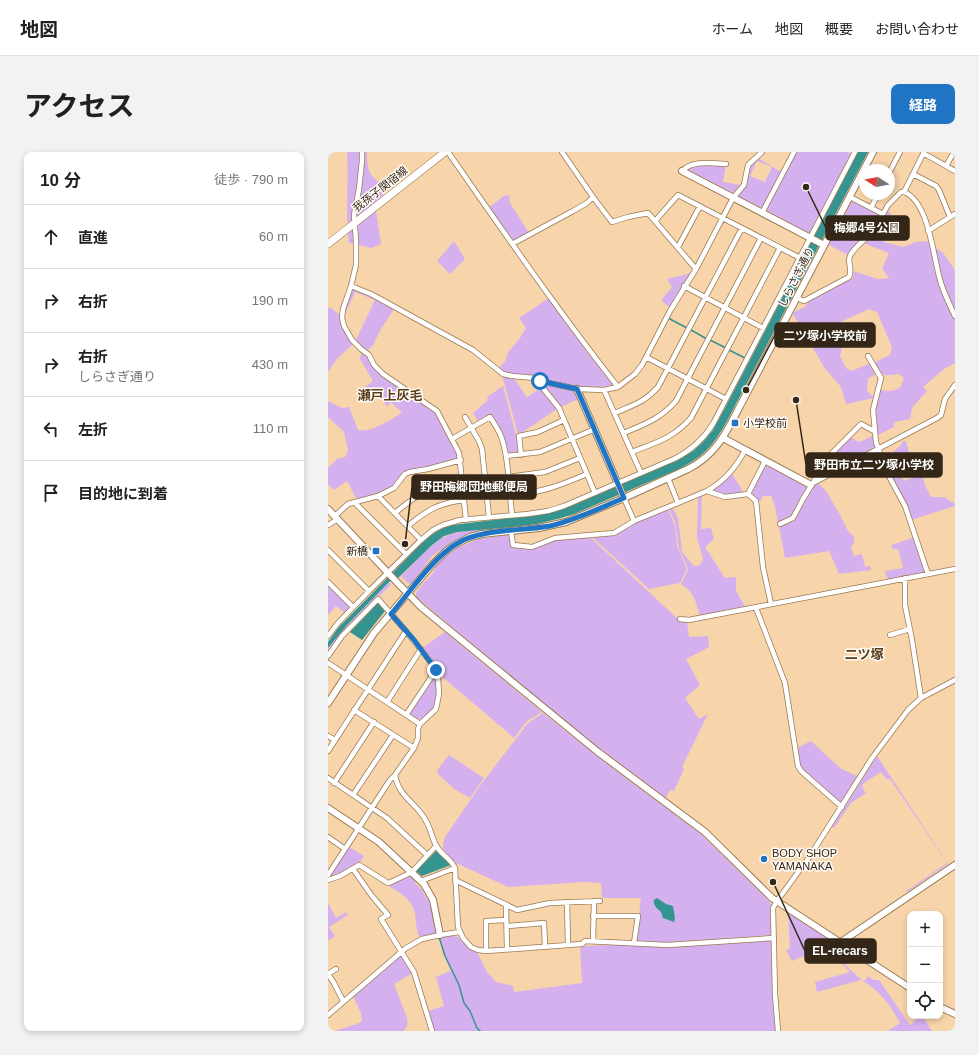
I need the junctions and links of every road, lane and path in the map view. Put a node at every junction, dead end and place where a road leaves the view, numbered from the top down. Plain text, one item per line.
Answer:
1 (362, 152) edge
2 (445, 152) edge
3 (448, 152) edge
4 (562, 152) edge
5 (762, 152) edge
6 (794, 152) edge
7 (854, 152) edge
8 (873, 152) edge
9 (900, 152) edge
10 (954, 152) edge
11 (924, 153) edge
12 (726, 164) dead end
13 (894, 164) edge
14 (946, 166) junction
15 (682, 171) joint
16 (955, 171) edge
17 (913, 174) junction
18 (904, 192) junction
19 (593, 197) junction
20 (850, 197) junction
21 (733, 198) junction
22 (875, 200) edge
23 (700, 206) junction
24 (871, 208) junction
25 (762, 213) junction
26 (883, 214) junction
27 (955, 214) edge
28 (723, 217) junction
29 (950, 217) junction
30 (655, 221) junction
31 (354, 224) junction
32 (742, 228) junction
33 (928, 231) junction
34 (761, 238) junction
35 (812, 239) junction
36 (328, 244) edge
37 (512, 244) junction
38 (823, 244) junction
39 (678, 247) junction
40 (780, 248) junction
41 (800, 258) junction
42 (696, 269) junction
43 (351, 286) junction
44 (684, 286) junction
45 (705, 297) junction
46 (797, 298) junction
47 (724, 307) junction
48 (955, 316) edge
49 (744, 318) junction
50 (763, 328) junction
51 (868, 356) dead end
52 (646, 357) junction
53 (668, 369) junction
54 (688, 379) junction
55 (540, 381) junction
56 (955, 385) edge
57 (618, 387) junction
58 (577, 389) junction
59 (706, 389) junction
60 (604, 390) junction
61 (726, 399) junction
62 (615, 413) junction
63 (465, 417) dead end
64 (564, 420) junction
65 (471, 428) junction
66 (595, 429) junction
67 (874, 432) junction
68 (624, 433) junction
69 (723, 438) junction
70 (452, 439) junction
71 (572, 439) junction
72 (878, 448) junction
73 (745, 450) junction
74 (632, 452) junction
75 (521, 455) junction
76 (506, 456) junction
77 (580, 458) junction
78 (461, 460) junction
79 (765, 461) junction
80 (641, 473) junction
81 (587, 474) junction
82 (508, 477) junction
83 (668, 478) junction
84 (463, 481) junction
85 (812, 484) junction
86 (618, 485) junction
87 (707, 491) junction
88 (595, 493) junction
89 (748, 494) junction
90 (510, 495) junction
91 (378, 496) junction
92 (623, 496) junction
93 (464, 500) junction
94 (355, 502) junction
95 (678, 503) junction
96 (328, 509) edge
97 (395, 513) junction
98 (512, 515) junction
99 (336, 518) junction
100 (489, 518) junction
101 (466, 520) junction
102 (634, 521) junction
103 (780, 524) dead end
104 (328, 526) edge
105 (408, 526) junction
106 (510, 531) junction
107 (421, 540) junction
108 (328, 550) edge
109 (406, 554) junction
110 (955, 569) edge
111 (388, 573) junction
112 (928, 574) junction
113 (905, 578) junction
114 (328, 582) edge
115 (369, 591) junction
116 (408, 594) junction
117 (771, 604) junction
118 (353, 607) junction
119 (756, 608) junction
120 (391, 614) junction
121 (680, 619) dead end
122 (910, 628) junction
123 (406, 631) junction
124 (890, 635) dead end
125 (328, 636) edge
126 (421, 649) junction
127 (328, 656) edge
128 (328, 664) edge
129 (436, 670) junction
130 (346, 675) junction
131 (955, 680) edge
132 (368, 690) junction
133 (921, 698) junction
134 (328, 702) edge
135 (387, 702) junction
136 (354, 710) junction
137 (406, 715) junction
138 (374, 722) junction
139 (420, 724) junction
140 (393, 735) junction
141 (328, 736) edge
142 (335, 740) junction
143 (414, 748) junction
144 (328, 750) edge
145 (395, 775) junction
146 (328, 778) edge
147 (334, 783) junction
148 (353, 795) junction
149 (842, 807) junction
150 (328, 808) edge
151 (372, 808) junction
152 (359, 828) junction
153 (328, 837) edge
154 (436, 846) junction
155 (345, 849) junction
156 (427, 855) junction
157 (955, 865) edge
158 (455, 868) junction
159 (353, 869) junction
160 (412, 872) junction
161 (328, 875) edge
162 (328, 880) edge
163 (455, 880) junction
164 (421, 881) junction
165 (594, 901) junction
166 (600, 901) dead end
167 (776, 901) junction
168 (567, 902) junction
169 (506, 906) junction
170 (593, 916) junction
171 (506, 923) junction
172 (460, 932) junction
173 (440, 935) junction
174 (774, 938) junction
175 (593, 941) junction
176 (841, 942) junction
177 (634, 943) junction
178 (568, 945) junction
179 (546, 946) junction
180 (507, 949) junction
181 (486, 951) junction
182 (400, 952) junction
183 (336, 969) dead end
184 (328, 974) edge
185 (907, 986) edge
186 (343, 1001) junction
187 (943, 1008) edge
188 (955, 1014) edge
189 (328, 1015) edge
190 (432, 1031) edge
191 (778, 1031) edge

1 - 31 street
2 - 31 main road, 我孫子関宿線
3 - 37 street
4 - 19 street
5 - 21 street
6 - 25 street
7 - 35 street
8 - 20 street, しらさぎ通り
9 - 13 street
10 - 14 street
11 - 14 street
11 - 17 street
12 - 15 street
14 - 16 street
15 - 21 street
17 - 18 street
17 - 29 street
18 - 26 street
18 - 33 street
19 - 30 street
19 - 37 street
20 - 24 street
20 - 38 street, しらさぎ通り
21 - 25 street
21 - 28 street
22 - 24 street
23 - 28 street
23 - 30 street
23 - 39 street
24 - 26 street
25 - 35 street
26 - 46 street
27 - 29 street
28 - 32 street
28 - 42 street
29 - 33 street
30 - 39 street
31 - 36 main road, 我孫子関宿線
31 - 43 street
32 - 34 street
32 - 45 street
33 - 48 street
34 - 40 street
34 - 47 street
35 - 38 street
35 - 41 street
37 - 57 street
38 - 46 street, しらさぎ通り
39 - 42 street
40 - 41 street
40 - 49 street
41 - 50 street
42 - 44 street
43 - 55 street
43 - 70 street
44 - 45 street
44 - 52 street
45 - 47 street
45 - 53 street
46 - 69 street, しらさぎ通り
47 - 49 street
47 - 54 street
49 - 50 street
49 - 59 street
50 - 61 street
51 - 67 street
52 - 53 street
52 - 57 street
53 - 54 street
53 - 62 street
54 - 59 street
54 - 68 street
55 - 58 street
55 - 64 street
56 - 72 street
57 - 60 street
58 - 60 street
58 - 66 street
59 - 61 street
59 - 74 street
60 - 62 street
61 - 80 street
62 - 68 street
63 - 65 street
64 - 71 street
64 - 75 street
65 - 70 street
65 - 76 street
65 - 100 street
66 - 71 street
66 - 86 street
67 - 72 street
67 - 85 street
68 - 74 street
69 - 73 street
69 - 83 street, しらさぎ通り
70 - 78 street
71 - 75 street
71 - 77 street
72 - 85 street
72 - 112 street
73 - 79 street
73 - 87 street
74 - 80 street
75 - 76 street
76 - 82 street
77 - 81 street
77 - 82 street
78 - 84 street
78 - 91 street
79 - 85 street
79 - 89 street
80 - 86 street
81 - 88 street
81 - 90 street
82 - 90 street
83 - 92 street, しらさぎ通り
83 - 95 street
84 - 93 street
84 - 97 street
85 - 103 street
86 - 88 street
86 - 92 street
87 - 89 street
87 - 95 street
88 - 98 street
89 - 117 street
90 - 98 street
91 - 94 street
91 - 97 street
92 - 102 street
92 - 106 street, しらさぎ通り
93 - 101 street
93 - 105 street
94 - 99 street
94 - 109 street
95 - 102 street
96 - 99 street
97 - 105 street
98 - 100 street
99 - 104 street
99 - 111 street
100 - 101 street
101 - 107 street
102 - 106 street
105 - 107 street
106 - 116 street, しらさぎ通り
107 - 109 street
108 - 115 street
109 - 111 street
110 - 112 street
111 - 115 street
111 - 116 street
112 - 113 street
113 - 117 street
113 - 122 street
114 - 118 street
115 - 118 street
116 - 120 street, しらさぎ通り
116 - 167 street
117 - 119 street
118 - 125 street
119 - 121 street
119 - 149 street
120 - 123 street
120 - 127 street
120 - 130 street, しらさぎ通り
122 - 124 street
122 - 133 street
123 - 126 street
123 - 132 street
126 - 129 street
126 - 135 street
128 - 130 street
129 - 137 street
129 - 139 street
130 - 132 street
130 - 134 street, しらさぎ通り
131 - 133 street
132 - 135 street
132 - 136 street
133 - 149 street
135 - 137 street
136 - 138 street
136 - 142 street
137 - 139 street
138 - 140 street
138 - 147 street
139 - 143 street
140 - 143 street
140 - 148 street
141 - 142 street
142 - 144 street
143 - 145 street
145 - 151 street
145 - 154 street
146 - 147 street
147 - 148 street
148 - 151 street
149 - 167 street
150 - 152 street
151 - 152 street
151 - 156 street
152 - 155 street
152 - 160 street
153 - 155 street
154 - 156 street
154 - 158 street
155 - 161 street
156 - 160 street
157 - 176 street
158 - 163 street
158 - 164 street
159 - 160 street
159 - 162 street
159 - 182 street
160 - 164 street
163 - 169 street
163 - 172 street
164 - 173 street
165 - 166 street
165 - 168 street
165 - 170 street
167 - 174 street
167 - 176 street
168 - 169 street
168 - 178 street
169 - 171 street
170 - 175 street
170 - 177 street
171 - 179 street
171 - 180 street
171 - 181 street
172 - 173 street
172 - 181 street
173 - 182 street
174 - 177 street
174 - 191 street
175 - 177 street
175 - 178 street
176 - 185 street
178 - 179 street
179 - 180 street
180 - 181 street
182 - 186 street
182 - 190 street
183 - 184 street
184 - 186 street
186 - 189 street
187 - 188 street

